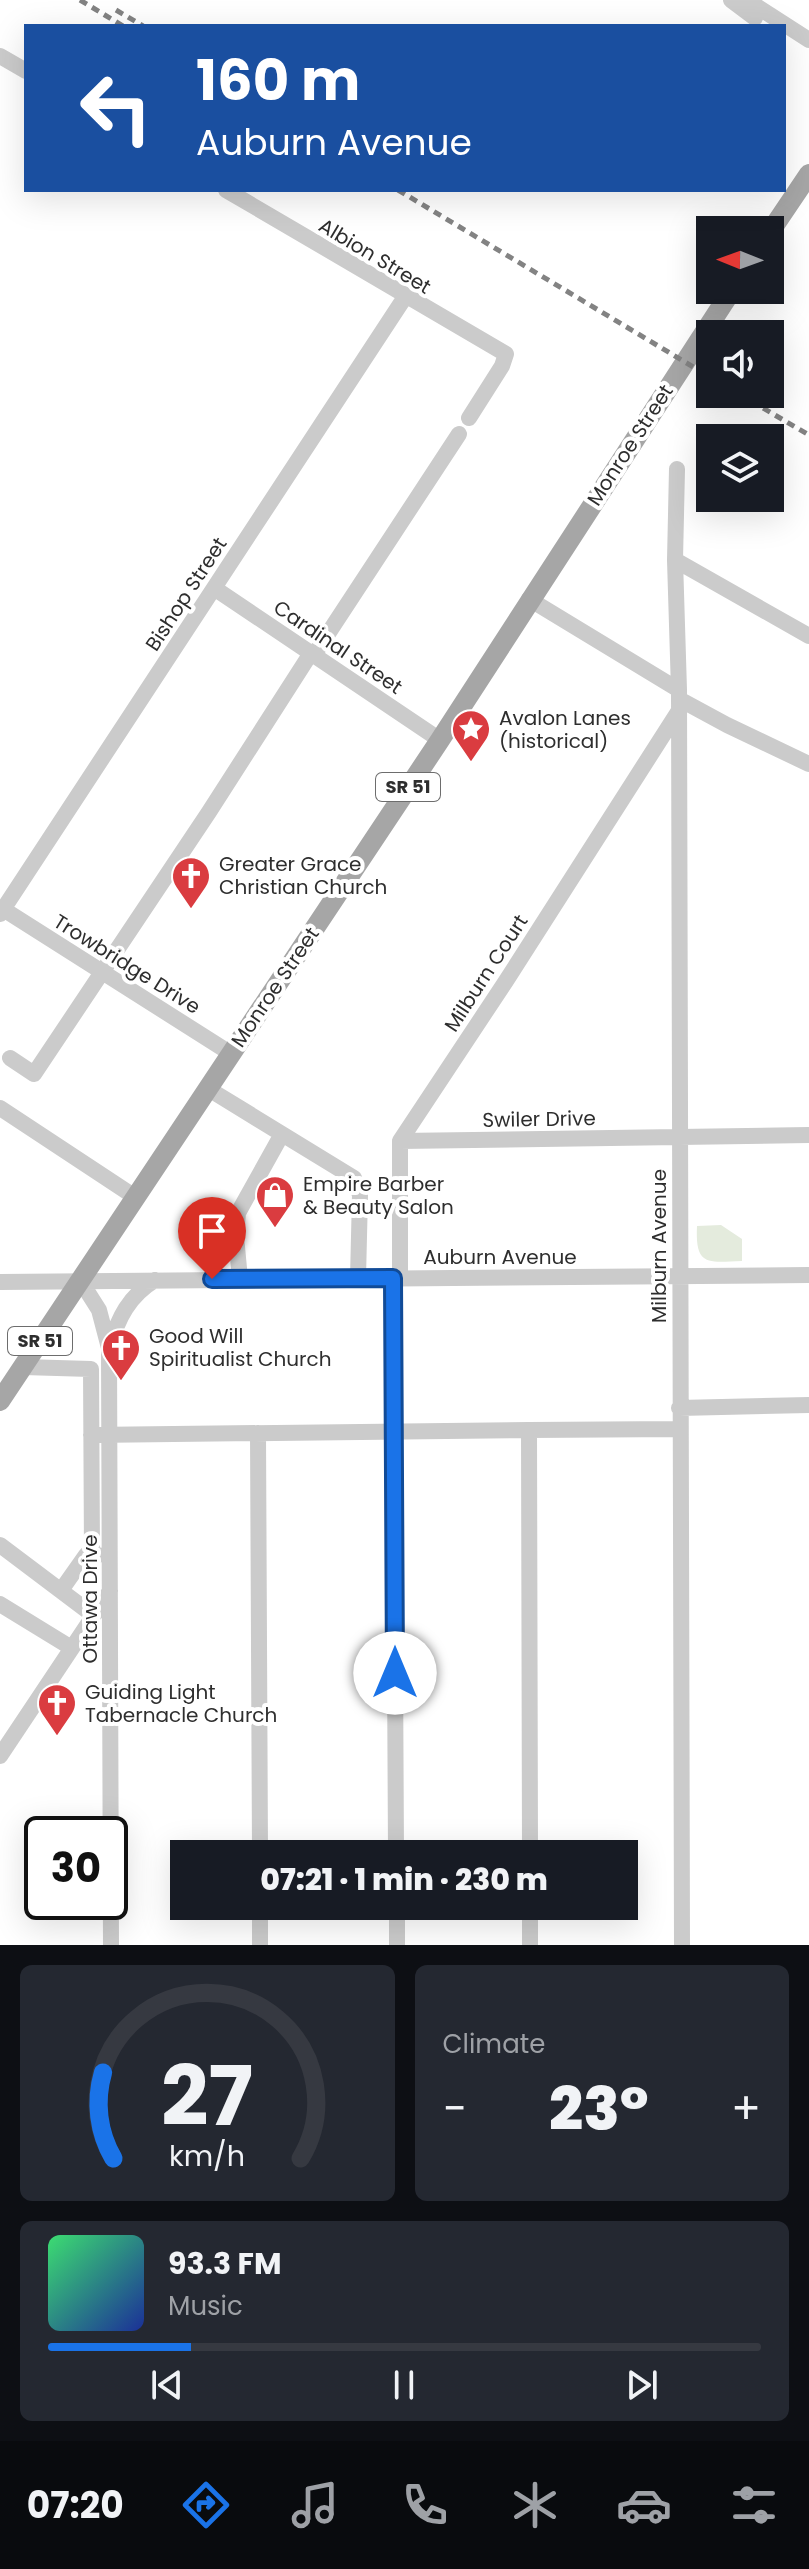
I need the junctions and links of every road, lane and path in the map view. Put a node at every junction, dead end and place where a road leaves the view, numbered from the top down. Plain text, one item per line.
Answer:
1 (731, 0) edge
2 (747, 0) edge
3 (764, 24) edge
4 (784, 24) edge
5 (786, 25) edge
6 (786, 38) edge
7 (809, 40) edge
8 (809, 53) edge
9 (0, 56) edge
10 (24, 70) edge
11 (809, 174) edge
12 (229, 192) edge
13 (781, 216) edge
14 (405, 297) junction
15 (723, 304) edge
16 (469, 418) dead end
17 (459, 434) dead end
18 (677, 469) dead end
19 (680, 563) junction
20 (214, 588) junction
21 (529, 599) junction
22 (809, 636) edge
23 (312, 654) junction
24 (679, 700) junction
25 (440, 740) junction
26 (809, 764) edge
27 (2, 911) edge
28 (103, 972) junction
29 (230, 1053) junction
30 (10, 1058) dead end
31 (207, 1088) junction
32 (0, 1108) edge
33 (282, 1134) junction
34 (809, 1135) edge
35 (678, 1136) junction
36 (400, 1141) junction
37 (135, 1197) junction
38 (809, 1275) edge
39 (679, 1276) junction
40 (358, 1278) junction
41 (397, 1278) junction
42 (240, 1279) junction
43 (80, 1280) junction
44 (155, 1280) junction
45 (0, 1282) edge
46 (109, 1348) junction
47 (23, 1367) junction
48 (91, 1369) junction
49 (110, 1369) junction
50 (0, 1401) edge
51 (809, 1405) edge
52 (679, 1408) junction
53 (680, 1429) junction
54 (529, 1430) junction
55 (394, 1432) junction
56 (258, 1433) junction
57 (91, 1435) junction
58 (110, 1435) junction
59 (91, 1469) junction
60 (110, 1470) junction
61 (92, 1513) junction
62 (110, 1513) junction
63 (0, 1545) edge
64 (92, 1555) junction
65 (110, 1556) junction
66 (62, 1589) junction
67 (110, 1591) junction
68 (0, 1604) edge
69 (93, 1615) junction
70 (70, 1647) junction
71 (0, 1756) edge
72 (260, 1840) edge
73 (396, 1840) edge
74 (530, 1840) edge
75 (260, 1920) edge
76 (397, 1920) edge
77 (530, 1920) edge
78 (111, 1945) edge
79 (260, 1945) edge
80 (397, 1945) edge
81 (530, 1945) edge
82 (682, 1945) edge

1 - 3 street
2 - 4 street
5 - 7 street
6 - 8 street
9 - 10 street
11 - 13 main road
12 - 14 street, Albion Street
14 - 16 street, Albion Street
14 - 20 street, Bishop Street
15 - 21 main road, Monroe Street / SR 51
17 - 23 street
18 - 19 street, Milburn Avenue
19 - 22 street
19 - 24 street, Milburn Avenue
20 - 23 street, Cardinal Street
20 - 27 street, Bishop Street
21 - 24 street
21 - 25 main road, Monroe Street / SR 51
23 - 25 street, Cardinal Street
23 - 28 street
24 - 26 street
24 - 35 street, Milburn Avenue
24 - 36 street, Milburn Court
25 - 29 main road, Monroe Street / SR 51
27 - 28 street, Trowbridge Drive
28 - 29 street, Trowbridge Drive
28 - 30 street
29 - 31 main road, Monroe Street / SR 51
31 - 33 street
31 - 37 main road, Monroe Street / SR 51
32 - 37 street
33 - 40 street
33 - 42 street
34 - 35 street, Swiler Drive
35 - 36 street, Swiler Drive
35 - 39 street, Milburn Avenue
36 - 41 street
37 - 43 main road, Monroe Street / SR 51
38 - 39 street, Auburn Avenue
39 - 41 street, Auburn Avenue
39 - 52 street, Milburn Avenue
40 - 41 street, Auburn Avenue
40 - 42 street, Auburn Avenue
41 - 55 street
42 - 44 street, Auburn Avenue
43 - 44 street, Auburn Avenue
43 - 45 street, Auburn Avenue
43 - 46 street, Ottawa Drive
43 - 47 main road, Monroe Street / SR 51
44 - 46 street, Ottawa Drive
46 - 49 street, Ottawa Drive
47 - 48 street
47 - 50 main road, Monroe Street / SR 51
48 - 49 street
48 - 57 street
49 - 58 street, Ottawa Drive
51 - 52 street
52 - 53 street, Milburn Avenue
53 - 54 street
53 - 82 street, Milburn Avenue
54 - 55 street
54 - 74 street
55 - 56 street
55 - 73 street
56 - 58 street
56 - 72 street
57 - 58 street
57 - 59 street
58 - 60 street, Ottawa Drive
59 - 60 street
59 - 61 street
60 - 62 street, Ottawa Drive
61 - 62 street
61 - 64 street
62 - 65 street, Ottawa Drive
63 - 66 street
64 - 65 street
64 - 66 street
65 - 67 street, Ottawa Drive
66 - 69 street
67 - 69 street
67 - 78 street, Ottawa Drive
68 - 70 street
69 - 70 street
70 - 71 street
75 - 79 street
76 - 80 street
77 - 81 street

